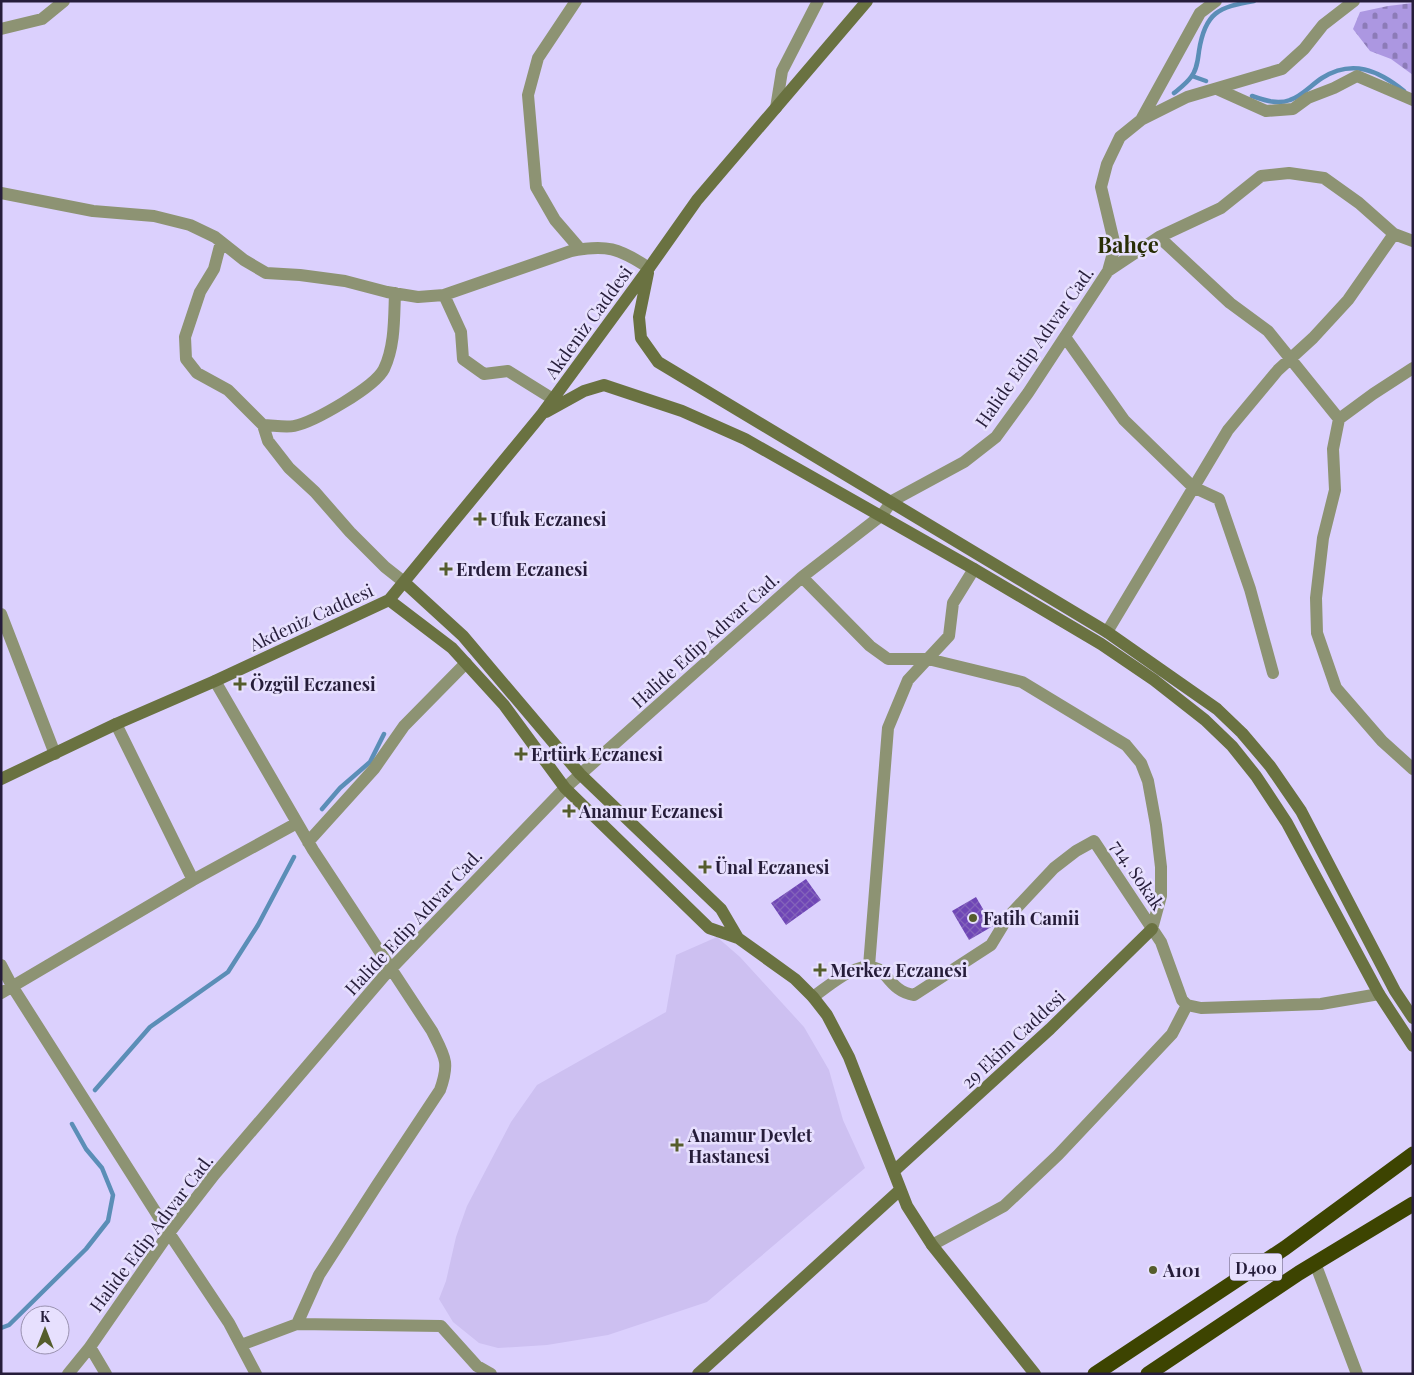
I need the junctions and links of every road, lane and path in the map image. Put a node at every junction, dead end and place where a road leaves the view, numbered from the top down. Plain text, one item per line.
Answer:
1 (64, 1) edge
2 (576, 1) edge
3 (818, 1) edge
4 (867, 1) edge
5 (1216, 1) edge
6 (1354, 1) edge
7 (1, 29) edge
8 (1217, 89) junction
9 (1413, 100) edge
10 (776, 108) junction
11 (1141, 120) junction
12 (1, 194) edge
13 (1394, 234) junction
14 (1159, 237) junction
15 (1413, 241) edge
16 (221, 242) junction
17 (580, 249) junction
18 (648, 268) junction
19 (1108, 271) junction
20 (395, 293) junction
21 (444, 295) junction
22 (1065, 337) junction
23 (1291, 358) junction
24 (1413, 368) edge
25 (553, 399) junction
26 (542, 414) junction
27 (1339, 419) junction
28 (263, 425) junction
29 (1193, 487) junction
30 (892, 502) junction
31 (882, 515) junction
32 (974, 569) junction
33 (802, 577) junction
34 (404, 582) junction
35 (389, 600) junction
36 (1, 614) edge
37 (1107, 632) junction
38 (928, 659) junction
39 (466, 664) junction
40 (1273, 673) dead end
41 (215, 681) junction
42 (116, 724) junction
43 (54, 754) junction
44 (1413, 769) edge
45 (580, 774) junction
46 (1, 779) edge
47 (564, 788) junction
48 (297, 823) junction
49 (308, 842) junction
50 (193, 880) junction
51 (1152, 929) junction
52 (738, 938) junction
53 (1, 965) edge
54 (869, 966) junction
55 (391, 969) junction
56 (7, 990) edge
57 (1378, 994) junction
58 (813, 997) junction
59 (1187, 1005) junction
60 (1413, 1018) edge
61 (1413, 1046) edge
62 (1413, 1154) edge
63 (894, 1171) junction
64 (900, 1190) junction
65 (1413, 1204) edge
66 (169, 1233) junction
67 (932, 1244) junction
68 (1315, 1263) junction
69 (297, 1324) junction
70 (241, 1345) junction
71 (90, 1347) junction
72 (68, 1374) edge
73 (106, 1374) edge
74 (256, 1374) edge
75 (491, 1374) edge
76 (698, 1374) edge
77 (1035, 1374) edge
78 (1095, 1374) edge
79 (1148, 1374) edge
80 (1357, 1374) edge

1 - 7 street
2 - 17 street
3 - 10 street
4 - 10 street, Akdeniz Caddesi
5 - 11 street
6 - 8 street, Halide Edip Adıvar Cad.
8 - 9 street
8 - 11 street, Halide Edip Adıvar Cad.
10 - 18 street, Akdeniz Caddesi
11 - 19 street, Halide Edip Adıvar Cad.
12 - 16 street
13 - 14 street
13 - 15 street
13 - 23 street
14 - 19 street
14 - 23 street
16 - 20 street
16 - 28 street
17 - 18 street
17 - 21 street
18 - 25 street, Akdeniz Caddesi
18 - 30 street
19 - 22 street, Halide Edip Adıvar Cad.
20 - 21 street
20 - 28 street
21 - 25 street
22 - 29 street
22 - 30 street, Halide Edip Adıvar Cad.
23 - 27 street
23 - 29 street
24 - 27 street
25 - 26 street, Akdeniz Caddesi
26 - 31 street
26 - 34 street, Akdeniz Caddesi
27 - 44 street
28 - 34 street
29 - 37 street
29 - 40 street
30 - 31 street, Halide Edip Adıvar Cad.
30 - 37 street
31 - 32 street
31 - 33 street, Halide Edip Adıvar Cad.
32 - 38 street
32 - 57 street
33 - 38 street
33 - 45 street, Halide Edip Adıvar Cad.
34 - 35 street, Akdeniz Caddesi
34 - 45 street
35 - 39 street
35 - 41 street, Akdeniz Caddesi
36 - 43 street
37 - 60 street
38 - 51 street
38 - 54 street
39 - 47 street
39 - 49 street
41 - 42 street, Akdeniz Caddesi
41 - 48 street
42 - 43 street, Akdeniz Caddesi
42 - 50 street
43 - 46 street, Akdeniz Caddesi
45 - 47 street, Halide Edip Adıvar Cad.
45 - 52 street
47 - 52 street
47 - 55 street, Halide Edip Adıvar Cad.
48 - 49 street
48 - 50 street
49 - 55 street
50 - 56 street
51 - 54 street, 714. Sokak
51 - 59 street
51 - 63 street, 29 Ekim Caddesi
52 - 58 street
53 - 56 street
54 - 58 street
55 - 66 street, Halide Edip Adıvar Cad.
55 - 69 street
56 - 66 street
57 - 59 street
57 - 61 street
58 - 63 street
59 - 67 street
62 - 78 highway, D400
63 - 64 street
64 - 67 street
64 - 76 street
65 - 68 highway, D400
66 - 70 street
66 - 71 street, Halide Edip Adıvar Cad.
67 - 77 street
68 - 79 highway, D400
68 - 80 street
69 - 70 street
69 - 75 street
70 - 74 street
71 - 72 street, Halide Edip Adıvar Cad.
71 - 73 street

